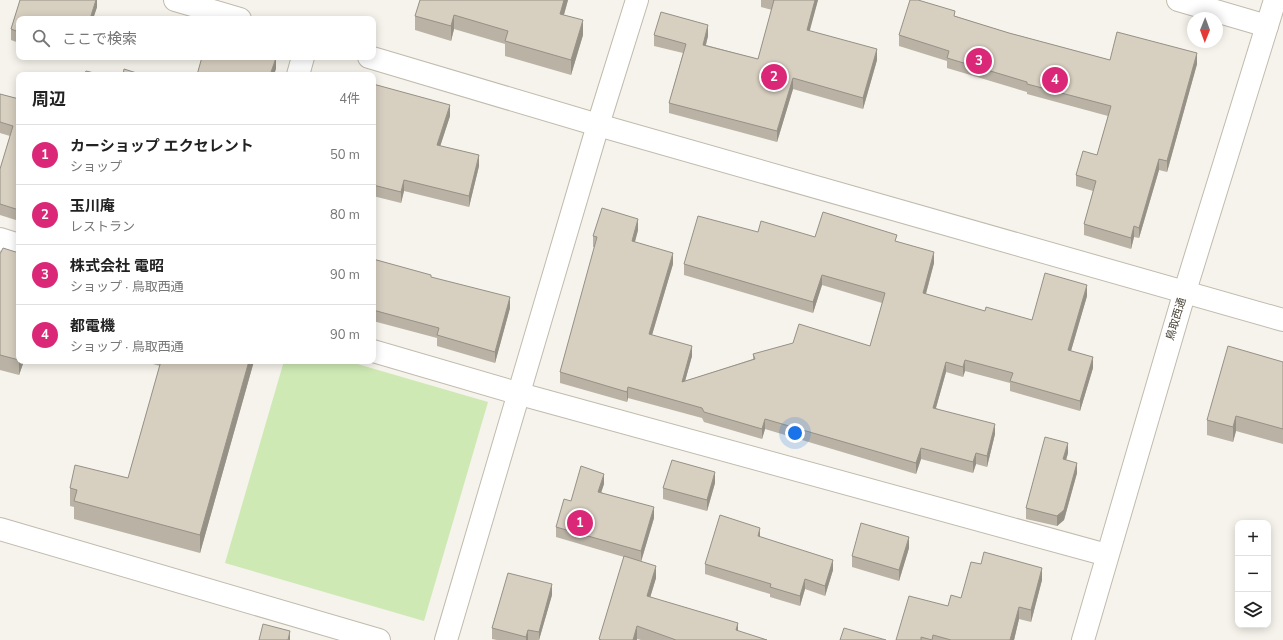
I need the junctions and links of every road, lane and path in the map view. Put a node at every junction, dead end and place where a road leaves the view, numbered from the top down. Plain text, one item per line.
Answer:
1 (175, 0) edge
2 (636, 0) edge
3 (1178, 0) edge
4 (1275, 0) edge
5 (230, 16) edge
6 (1268, 26) junction
7 (376, 59) edge
8 (302, 60) edge
9 (299, 72) edge
10 (598, 125) junction
11 (0, 239) edge
12 (16, 244) edge
13 (1185, 291) junction
14 (1283, 320) edge
15 (376, 352) edge
16 (520, 394) junction
17 (0, 529) edge
18 (1106, 555) junction
19 (379, 640) edge
20 (446, 640) edge
21 (1082, 640) edge

1 - 5 street
2 - 10 street
3 - 6 street
4 - 6 street, 鳥取西通
6 - 13 street, 鳥取西通
7 - 10 street
8 - 9 street
10 - 13 street
10 - 16 street
11 - 12 street
13 - 14 street
13 - 18 street, 鳥取西通
15 - 16 street
16 - 18 street
16 - 20 street
17 - 19 street
18 - 21 street, 鳥取西通

